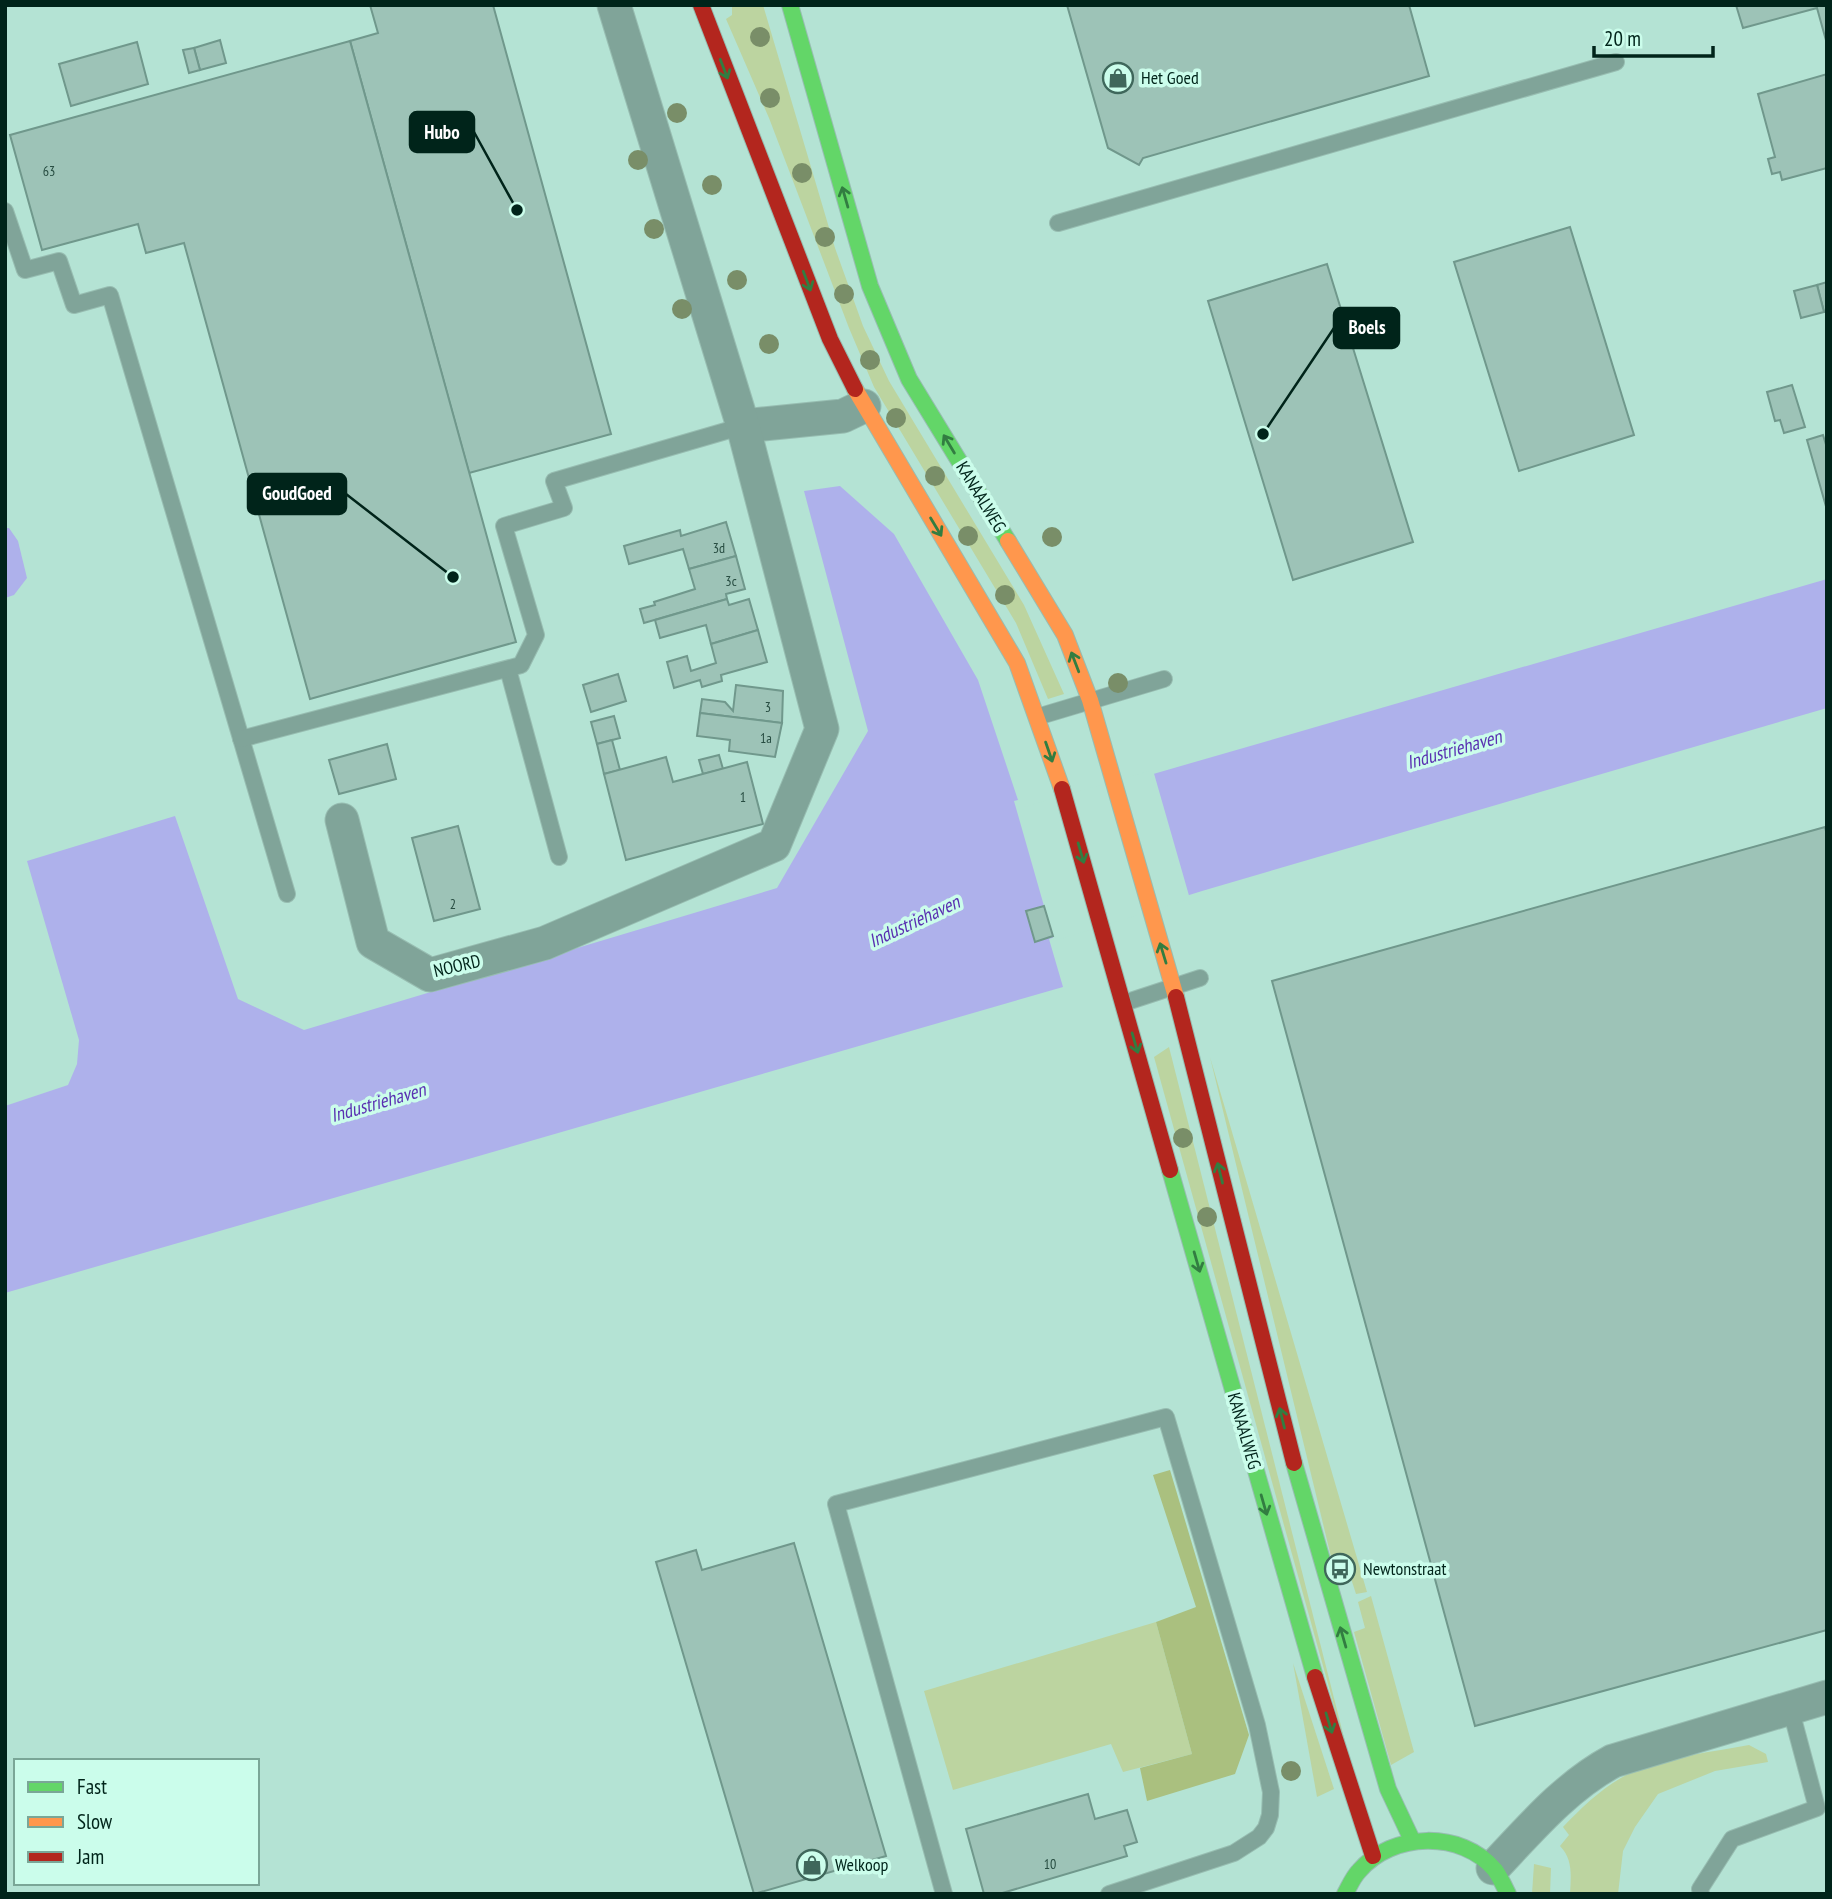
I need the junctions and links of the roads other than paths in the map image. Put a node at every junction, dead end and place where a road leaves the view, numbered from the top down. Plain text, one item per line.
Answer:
1 (614, 5) edge
2 (701, 5) edge
3 (790, 5) edge
4 (1616, 62) dead end
5 (5, 211) edge
6 (1058, 223) dead end
7 (864, 406) junction
8 (743, 426) junction
9 (508, 669) junction
10 (1164, 679) dead end
11 (1090, 700) junction
12 (1037, 717) junction
13 (241, 739) junction
14 (342, 820) dead end
15 (559, 857) dead end
16 (287, 894) dead end
17 (1199, 978) dead end
18 (1173, 987) junction
19 (1124, 1003) junction
20 (1827, 1697) edge
21 (1790, 1707) junction
22 (1412, 1840) junction
23 (1373, 1856) junction
24 (1501, 1881) edge
25 (944, 1894) edge
26 (1109, 1894) edge
27 (1345, 1894) edge
28 (1701, 1894) edge

1 - 8 street
2 -> 7 street, KANAALWEG
11 -> 3 street, KANAALWEG
4 - 6 lane
5 - 13 lane
7 - 8 street
7 -> 12 street, KANAALWEG
8 - 9 lane
8 - 14 street, NOORD
9 - 13 lane
9 - 15 lane
10 - 11 lane
11 - 12 lane
18 -> 11 street, KANAALWEG
12 -> 19 street, KANAALWEG
13 - 16 lane
17 - 18 lane
18 - 19 lane
22 -> 18 street, KANAALWEG
19 -> 23 street, KANAALWEG
20 - 21 street
21 - 24 street
21 - 28 lane
22 - 23 street
22 - 24 street
23 - 27 street
25 - 26 lane

